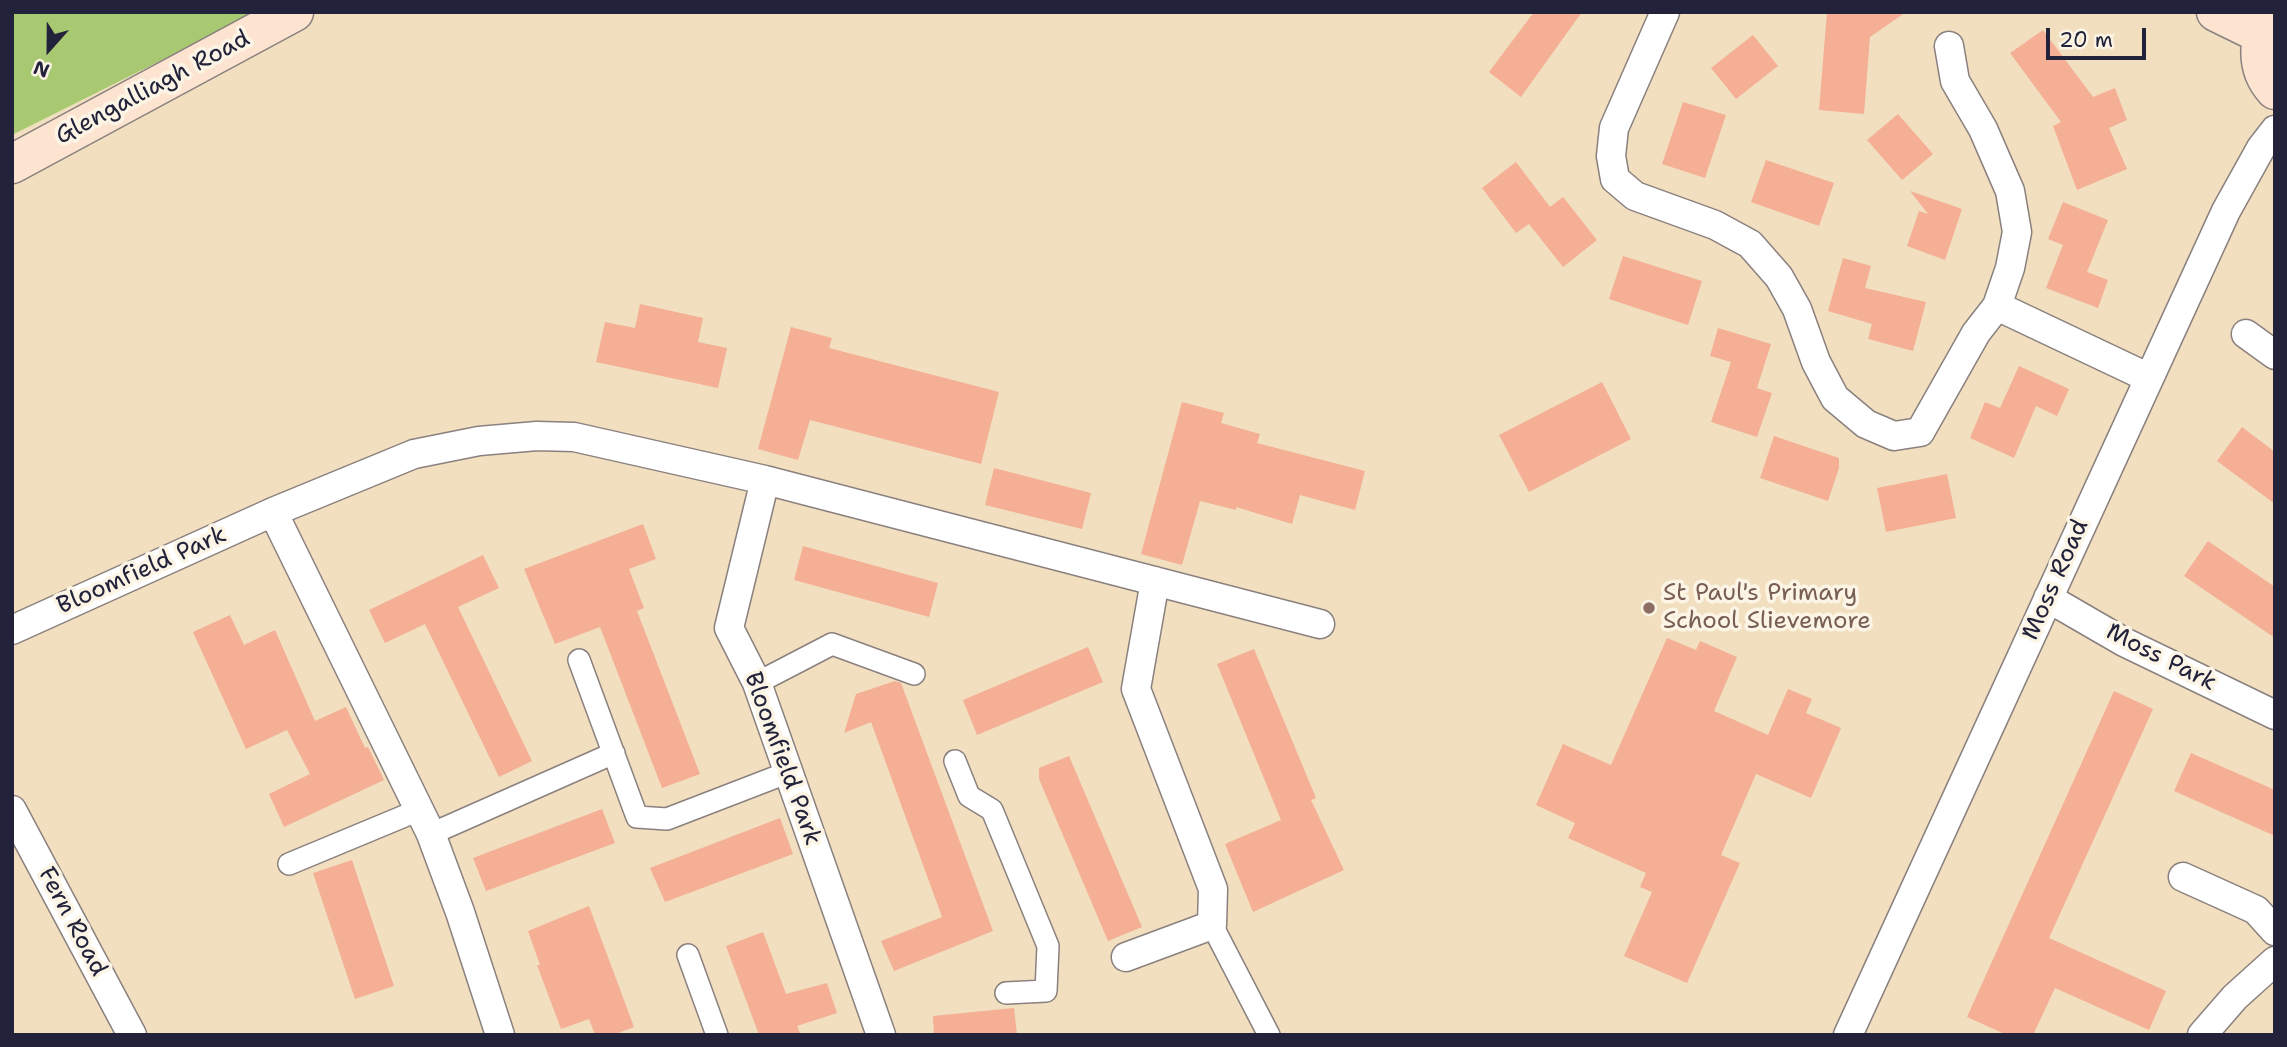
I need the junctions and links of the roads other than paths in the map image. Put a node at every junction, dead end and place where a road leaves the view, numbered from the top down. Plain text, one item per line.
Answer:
1 (294, 12) edge
2 (1665, 12) edge
3 (2216, 12) edge
4 (2269, 26) edge
5 (1949, 46) dead end
6 (2275, 90) edge
7 (2275, 130) edge
8 (12, 164) edge
9 (1997, 306) junction
10 (2246, 334) dead end
11 (2275, 355) edge
12 (2147, 377) junction
13 (765, 480) junction
14 (273, 512) junction
15 (1155, 580) junction
16 (2048, 598) junction
17 (1320, 624) dead end
18 (12, 630) edge
19 (579, 660) dead end
20 (914, 674) dead end
21 (757, 683) junction
22 (2275, 715) edge
23 (614, 753) junction
24 (955, 761) dead end
25 (789, 772) junction
26 (12, 810) edge
27 (425, 822) junction
28 (289, 864) dead end
29 (2183, 877) dead end
30 (1212, 925) junction
31 (2275, 931) edge
32 (688, 955) dead end
33 (1126, 957) dead end
34 (2275, 961) edge
35 (1006, 993) dead end
36 (132, 1035) edge
37 (500, 1035) edge
38 (717, 1035) edge
39 (881, 1035) edge
40 (1269, 1035) edge
41 (1848, 1035) edge
42 (2202, 1035) edge

1 - 8 main road, Glengalliagh Road
2 - 9 street
3 - 4 main road
4 - 6 main road
5 - 9 street
7 - 12 street, Moss Road
9 - 12 street
10 - 11 street
12 - 16 street, Moss Road
13 - 14 street, Bloomfield Park
13 - 15 street, Bloomfield Park
13 - 21 street, Bloomfield Park
14 - 18 street, Bloomfield Park
14 - 27 street
15 - 17 street, Bloomfield Park
15 - 30 street
16 - 22 street, Moss Park
16 - 41 street, Moss Road
19 - 23 street
20 - 21 street
21 - 25 street, Bloomfield Park
23 - 25 street
23 - 27 street
24 - 35 street
25 - 39 street, Bloomfield Park
26 - 36 street, Fern Road
27 - 28 street
27 - 37 street
29 - 31 street
30 - 33 street
30 - 40 street
32 - 38 street
34 - 42 street

